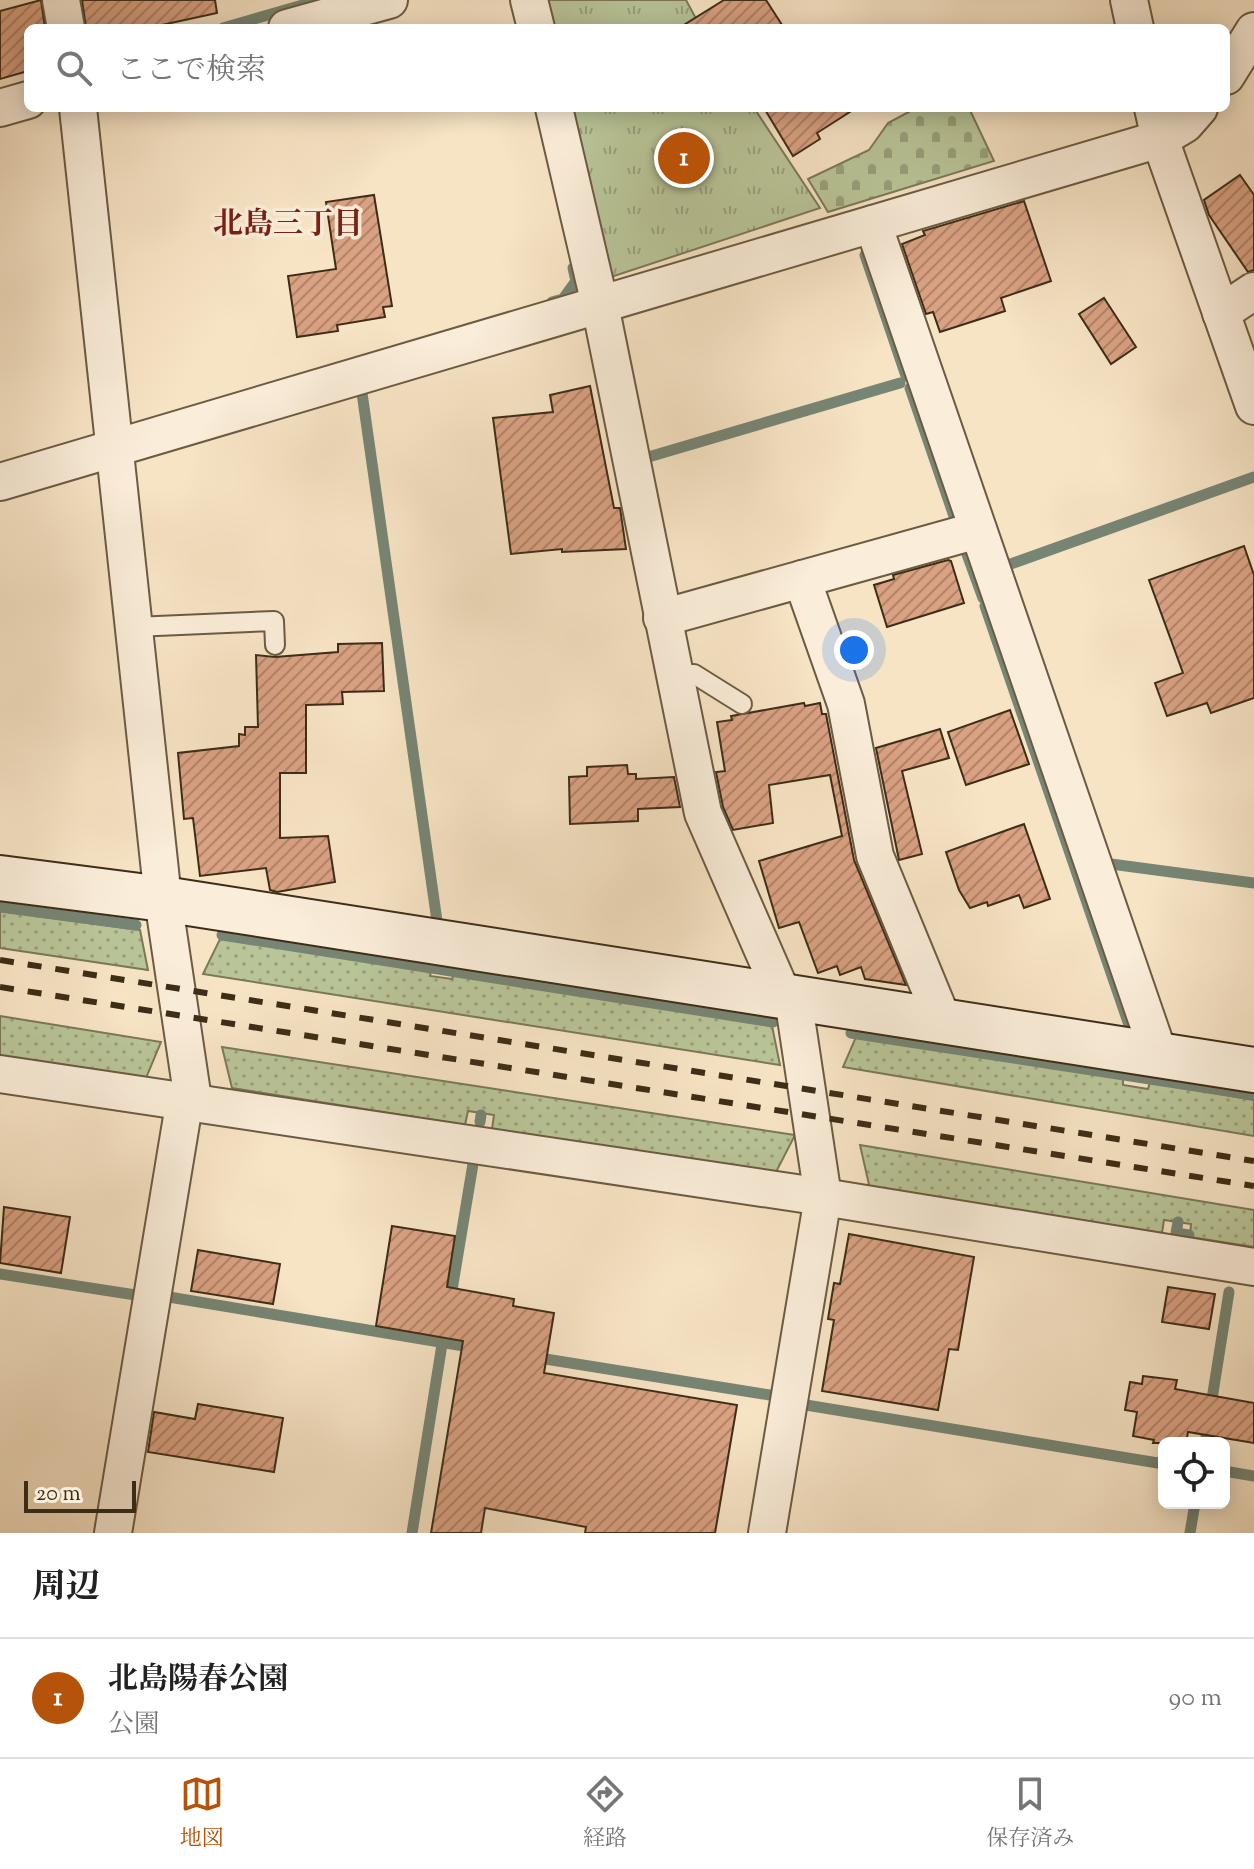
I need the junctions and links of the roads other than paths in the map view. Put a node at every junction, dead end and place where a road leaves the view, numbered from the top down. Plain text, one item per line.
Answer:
1 (61, 0) edge
2 (389, 0) edge
3 (529, 0) edge
4 (1129, 0) edge
5 (65, 24) edge
6 (302, 24) edge
7 (535, 24) edge
8 (1134, 24) edge
9 (1254, 31) edge
10 (1230, 70) edge
11 (24, 101) edge
12 (0, 108) edge
13 (78, 112) edge
14 (555, 112) edge
15 (1196, 112) edge
16 (1157, 124) edge
17 (873, 224) junction
18 (1254, 291) edge
19 (600, 305) junction
20 (1221, 313) junction
21 (1254, 406) edge
22 (115, 448) junction
23 (0, 482) edge
24 (978, 530) junction
25 (802, 579) junction
26 (662, 618) junction
27 (134, 627) junction
28 (275, 645) dead end
29 (675, 677) junction
30 (742, 704) dead end
31 (0, 878) edge
32 (163, 899) junction
33 (788, 997) junction
34 (943, 1021) junction
35 (1159, 1055) junction
36 (1254, 1070) edge
37 (0, 1074) edge
38 (189, 1100) junction
39 (823, 1197) junction
40 (1254, 1267) edge
41 (113, 1533) edge
42 (767, 1533) edge

1 - 5 street
2 - 6 street
3 - 7 street
4 - 8 street
9 - 10 street
11 - 12 street
13 - 22 street
14 - 19 street
15 - 16 street
16 - 17 street
16 - 20 street
17 - 19 street
17 - 24 street
18 - 20 street
19 - 22 street
19 - 26 street
20 - 21 street
22 - 23 street
22 - 27 street
24 - 25 street
24 - 35 street
25 - 26 street
25 - 34 street
26 - 29 street
27 - 28 lane
27 - 32 street
29 - 30 lane
29 - 33 street
31 - 32 street
32 - 33 street
32 - 38 street
33 - 34 street
33 - 39 street
34 - 35 street
35 - 36 street
37 - 38 street
38 - 39 street
38 - 41 street
39 - 40 street
39 - 42 street

